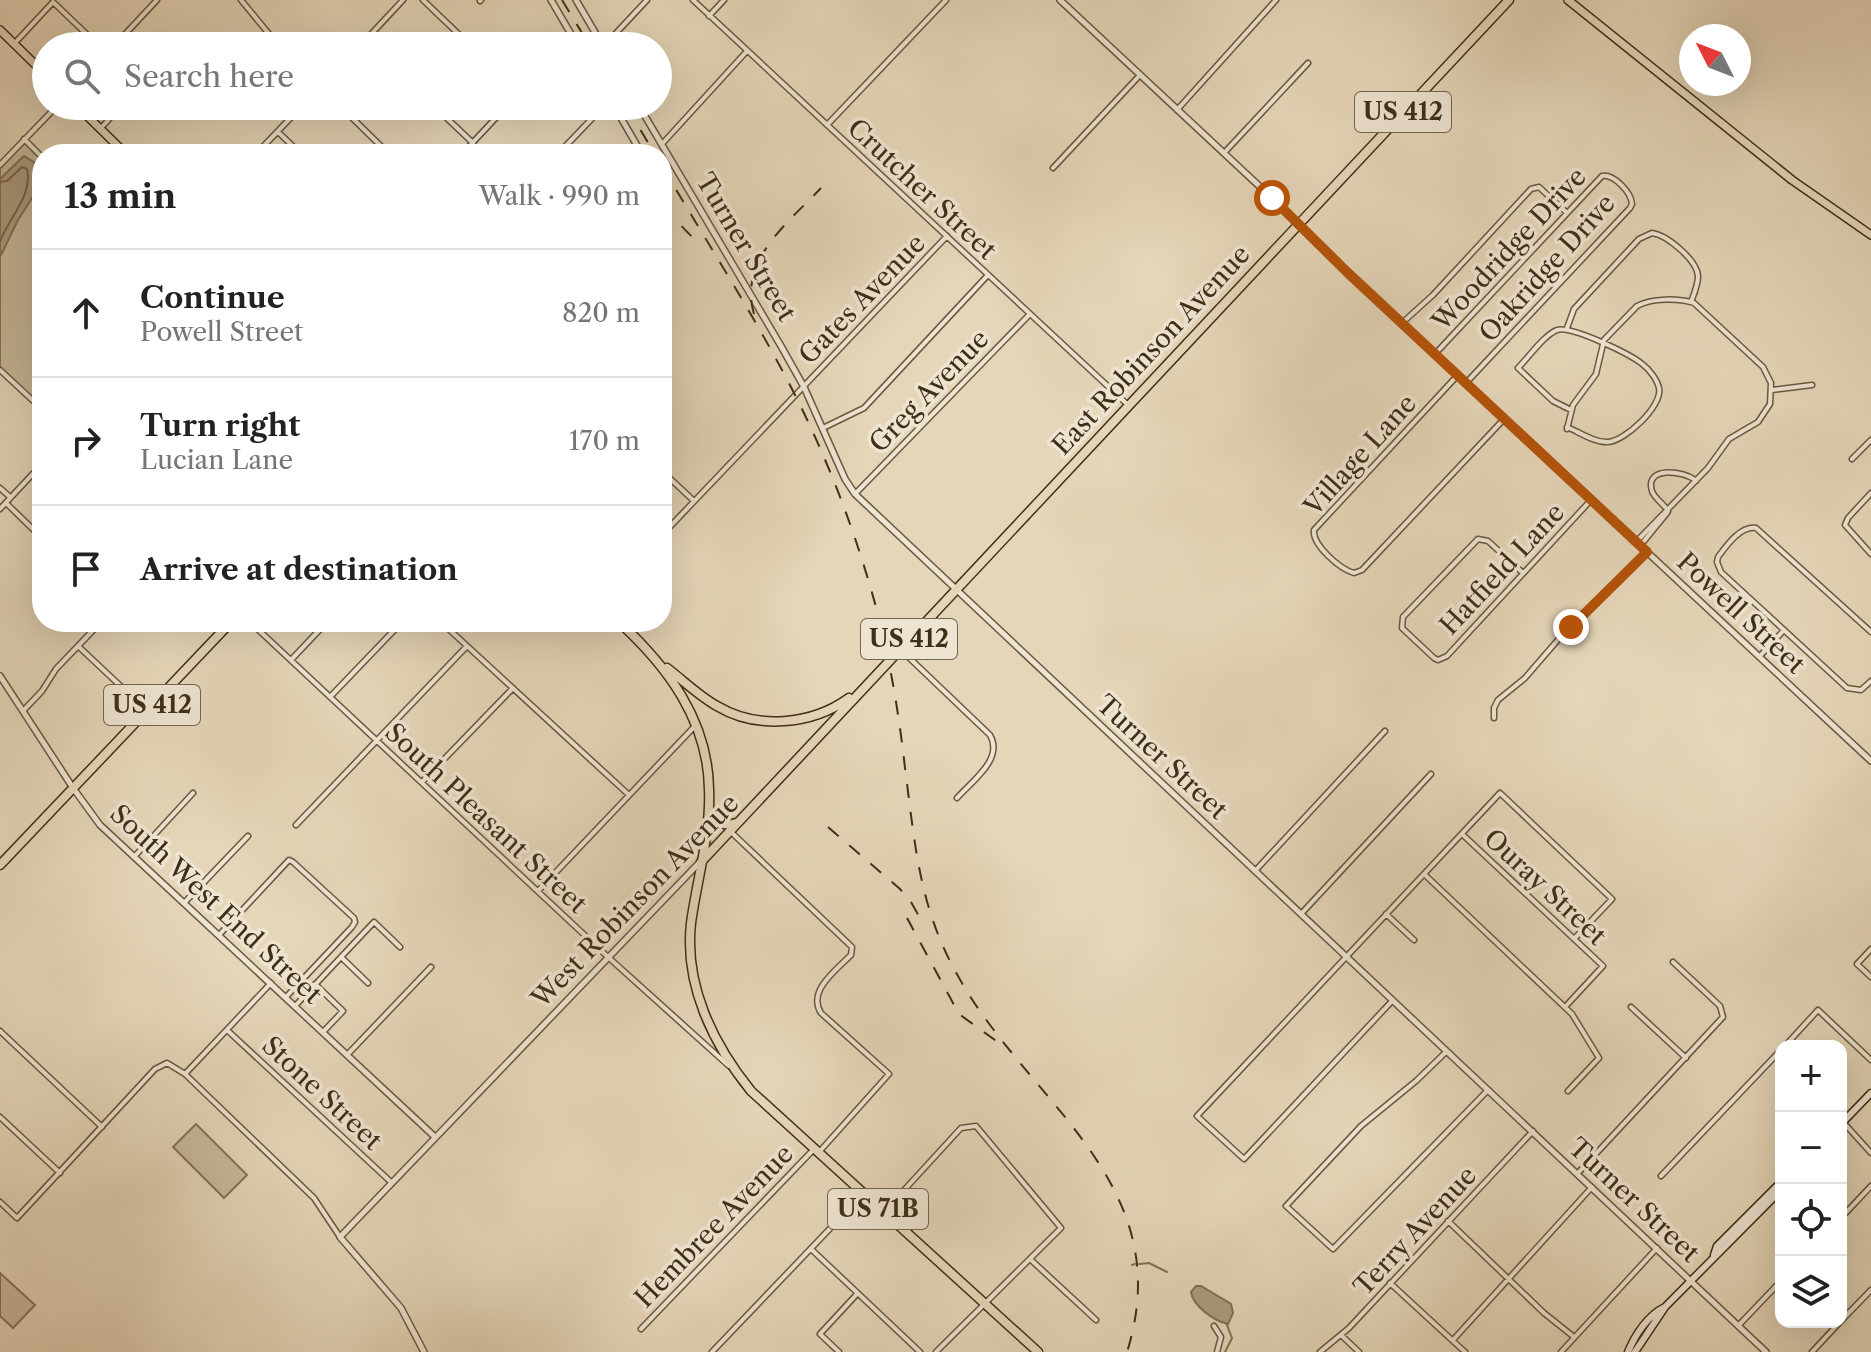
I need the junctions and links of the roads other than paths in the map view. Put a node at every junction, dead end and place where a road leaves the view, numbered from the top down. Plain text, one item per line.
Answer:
1 (157, 0) edge
2 (241, 0) edge
3 (388, 0) edge
4 (403, 0) edge
5 (423, 0) edge
6 (551, 0) edge
7 (576, 0) edge
8 (647, 0) edge
9 (693, 0) edge
10 (724, 0) edge
11 (946, 0) edge
12 (1061, 0) edge
13 (1276, 0) edge
14 (1509, 0) edge
15 (1568, 0) edge
16 (54, 1) edge
17 (396, 7) junction
18 (709, 16) junction
19 (0, 30) edge
20 (85, 32) edge
21 (127, 32) edge
22 (267, 32) edge
23 (373, 32) edge
24 (456, 32) edge
25 (570, 32) edge
26 (595, 32) edge
27 (616, 32) edge
28 (14, 44) junction
29 (747, 51) junction
30 (32, 61) edge
31 (1308, 63) dead end
32 (1140, 75) junction
33 (1177, 110) junction
34 (43, 120) edge
35 (91, 120) edge
36 (108, 120) edge
37 (289, 120) edge
38 (354, 120) edge
39 (449, 120) edge
40 (494, 120) edge
41 (591, 120) edge
42 (622, 120) edge
43 (647, 120) edge
44 (827, 125) junction
45 (100, 129) junction
46 (278, 132) junction
47 (24, 139) junction
48 (473, 143) joint
49 (116, 144) edge
50 (266, 144) edge
51 (291, 144) edge
52 (379, 144) edge
53 (568, 144) edge
54 (636, 144) edge
55 (662, 144) joint
56 (32, 147) edge
57 (1224, 153) junction
58 (672, 161) edge
59 (0, 165) edge
60 (1053, 168) dead end
61 (1610, 177) joint
62 (1567, 213) junction
63 (1298, 223) junction
64 (1871, 235) edge
65 (947, 236) junction
66 (988, 275) junction
67 (1691, 302) junction
68 (1030, 314) junction
69 (1402, 323) junction
70 (1567, 328) junction
71 (1602, 344) junction
72 (1435, 354) junction
73 (0, 370) edge
74 (1458, 375) junction
75 (1466, 383) junction
76 (1812, 385) dead end
77 (804, 387) junction
78 (1772, 390) junction
79 (32, 400) edge
80 (1127, 404) junction
81 (1571, 410) junction
82 (1504, 419) junction
83 (823, 428) junction
84 (1871, 440) edge
85 (1852, 459) dead end
86 (32, 475) edge
87 (672, 480) edge
88 (1696, 481) junction
89 (0, 488) edge
90 (1871, 493) edge
91 (855, 494) junction
92 (11, 498) junction
93 (1591, 500) junction
94 (694, 501) junction
95 (6, 503) junction
96 (0, 509) edge
97 (1668, 511) junction
98 (672, 524) edge
99 (32, 528) edge
100 (1638, 544) junction
101 (1647, 552) junction
102 (1871, 554) edge
103 (1523, 573) junction
104 (955, 589) junction
105 (1784, 630) junction
106 (91, 632) edge
107 (221, 632) edge
108 (261, 632) edge
109 (318, 632) edge
110 (392, 632) edge
111 (452, 632) edge
112 (629, 632) edge
113 (1871, 632) edge
114 (78, 646) junction
115 (467, 646) junction
116 (900, 649) junction
117 (1759, 657) junction
118 (291, 660) junction
119 (659, 661) junction
120 (0, 678) edge
121 (1871, 681) edge
122 (513, 688) junction
123 (863, 688) junction
124 (700, 695) junction
125 (330, 697) junction
126 (685, 698) junction
127 (147, 710) junction
128 (23, 711) junction
129 (815, 715) junction
130 (1494, 718) dead end
131 (696, 725) junction
132 (827, 727) junction
133 (1385, 731) dead end
134 (377, 740) junction
135 (1871, 761) edge
136 (1431, 774) dead end
137 (422, 782) junction
138 (73, 788) junction
139 (193, 793) dead end
140 (629, 795) junction
141 (957, 798) dead end
142 (709, 809) junction
143 (743, 818) junction
144 (296, 825) dead end
145 (730, 831) junction
146 (1462, 834) junction
147 (248, 836) dead end
148 (134, 857) junction
149 (701, 862) junction
150 (0, 865) edge
151 (1255, 871) junction
152 (1424, 874) junction
153 (538, 891) junction
154 (184, 903) junction
155 (1301, 914) junction
156 (1386, 914) junction
157 (219, 935) junction
158 (1574, 939) junction
159 (1414, 940) dead end
160 (400, 947) dead end
161 (1871, 949) edge
162 (1347, 956) junction
163 (341, 957) junction
164 (608, 957) junction
165 (1673, 962) dead end
166 (431, 967) dead end
167 (1871, 977) edge
168 (271, 983) junction
169 (368, 983) dead end
170 (315, 984) junction
171 (286, 997) junction
172 (1393, 1000) junction
173 (295, 1006) junction
174 (1565, 1007) junction
175 (1631, 1007) dead end
176 (227, 1030) junction
177 (0, 1031) edge
178 (323, 1032) junction
179 (1791, 1040) edge
180 (1447, 1051) junction
181 (347, 1055) junction
182 (1775, 1057) edge
183 (1686, 1058) junction
184 (1871, 1060) edge
185 (735, 1071) junction
186 (185, 1074) junction
187 (1488, 1090) junction
188 (1568, 1091) dead end
189 (1871, 1093) edge
190 (0, 1117) edge
191 (1847, 1117) edge
192 (102, 1127) junction
193 (1847, 1127) edge
194 (1533, 1131) junction
195 (435, 1137) junction
196 (816, 1151) junction
197 (1871, 1153) edge
198 (60, 1173) junction
199 (1578, 1173) junction
200 (1661, 1176) dead end
201 (392, 1183) junction
202 (1779, 1184) edge
203 (1871, 1186) edge
204 (1592, 1187) junction
205 (863, 1194) junction
206 (1775, 1196) edge
207 (0, 1202) edge
208 (1847, 1212) edge
209 (883, 1214) junction
210 (1448, 1221) junction
211 (340, 1237) junction
212 (1657, 1248) junction
213 (811, 1249) junction
214 (1714, 1255) junction
215 (1030, 1259) junction
216 (1509, 1278) junction
217 (1690, 1280) junction
218 (1390, 1283) junction
219 (1775, 1287) edge
220 (1871, 1290) edge
221 (857, 1293) junction
222 (985, 1304) junction
223 (1665, 1307) junction
224 (1847, 1316) edge
225 (1096, 1320) dead end
226 (1214, 1326) dead end
227 (1738, 1326) junction
228 (1835, 1328) edge
229 (641, 1329) dead end
230 (1341, 1335) junction
231 (1574, 1337) junction
232 (1453, 1340) junction
233 (424, 1352) edge
234 (712, 1352) edge
235 (839, 1352) edge
236 (920, 1352) edge
237 (936, 1352) edge
238 (1038, 1352) edge
239 (1217, 1352) edge
240 (1320, 1352) edge
241 (1359, 1352) edge
242 (1465, 1352) edge
243 (1561, 1352) edge
244 (1628, 1352) edge
245 (1635, 1352) edge
246 (1766, 1352) edge
247 (1812, 1352) edge

1 - 21 street
2 - 22 street
3 - 17 street
4 - 17 street
5 - 24 street
6 - 25 street
7 - 26 street
8 - 27 street
9 - 18 street, Crutcher Street
10 - 18 street
11 - 44 street
12 - 32 street, Powell Street
13 - 33 street
14 - 63 highway, East Robinson Avenue / US 412
15 - 64 main road
16 - 20 street
16 - 28 street
17 - 23 street
18 - 29 street, Crutcher Street
19 - 28 main road
28 - 30 main road
29 - 44 street, Crutcher Street
29 - 55 street
31 - 57 street
32 - 33 street, Powell Street
32 - 60 street
33 - 57 street, Powell Street
34 - 47 street
35 - 45 main road
36 - 45 street
37 - 46 street
38 - 52 street
39 - 48 street
40 - 48 street
41 - 53 street
42 - 54 street
43 - 55 street, Turner Street
44 - 65 street, Crutcher Street
45 - 49 main road
46 - 50 street
46 - 51 street
47 - 56 street
47 - 59 street
57 - 63 street, Powell Street
58 - 77 street, Turner Street
61 - 62 street, Woodridge Drive
61 - 75 street, Oakridge Drive
62 - 69 street
62 - 72 street, Woodridge Drive
63 - 69 street, Powell Street
63 - 80 highway, East Robinson Avenue / US 412
65 - 66 street, Crutcher Street
65 - 77 street, Gates Avenue
66 - 68 street, Crutcher Street
66 - 83 street
67 - 70 street
67 - 71 street
67 - 78 street
68 - 80 street, Crutcher Street
68 - 91 street, Greg Avenue
69 - 72 street, Powell Street
70 - 71 street
70 - 81 street
71 - 81 street
71 - 81 street
72 - 74 street, Powell Street
73 - 79 street
74 - 75 street, Powell Street
74 - 82 street, Village Lane
75 - 82 street, Powell Street
76 - 78 street
77 - 83 street, Turner Street
77 - 94 street, Gates Avenue
78 - 88 street
80 - 104 highway, East Robinson Avenue / US 412
82 - 93 street, Powell Street
83 - 91 street, Turner Street
84 - 85 street
86 - 92 street
87 - 94 street
88 - 97 street
88 - 97 street
89 - 92 street
90 - 102 street
91 - 104 street, Turner Street
92 - 95 street
93 - 100 street, Powell Street
93 - 103 street, Hatfield Lane
94 - 98 street, Gates Avenue
95 - 96 street
95 - 99 street
97 - 100 street
100 - 101 street, Powell Street
101 - 117 street, Powell Street
101 - 130 street
103 - 103 street, Hatfield Lane
104 - 116 highway, West Robinson Avenue / US 412
104 - 151 street, Turner Street
105 - 113 street
105 - 117 street
105 - 121 street
106 - 114 street
107 - 127 highway, US 412
108 - 118 street, South Pleasant Street
109 - 118 street
110 - 125 street
111 - 115 street
112 - 119 highway, US 71B
114 - 127 street
114 - 128 street
115 - 122 street
115 - 134 street
116 - 123 highway, West Robinson Avenue / US 412
116 - 141 street
117 - 135 street, Powell Street
118 - 125 street, South Pleasant Street
119 - 124 highway, US 412
119 - 126 highway, US 71B
120 - 128 street, South West End Street
122 - 137 street
122 - 140 street
123 - 129 highway, US 412
123 - 132 highway, West Robinson Avenue / US 412
124 - 126 highway
124 - 129 highway, US 412
125 - 134 street, South Pleasant Street
126 - 131 highway, US 71B
127 - 138 highway, US 412
128 - 138 street, South West End Street
129 - 132 highway
131 - 140 street
131 - 142 highway, US 71B
132 - 143 highway, West Robinson Avenue
133 - 151 street
134 - 137 street, South Pleasant Street
134 - 144 street
136 - 155 street
137 - 153 street, South Pleasant Street
138 - 148 street, South West End Street
138 - 150 highway, US 412
139 - 148 street
140 - 153 street
142 - 143 highway
142 - 149 highway, US 71B
143 - 145 highway, West Robinson Avenue
145 - 149 highway, West Robinson Avenue
145 - 196 street, Hembree Avenue
146 - 152 street
146 - 158 street, Ouray Street
146 - 158 street
147 - 154 street
148 - 154 street, South West End Street
149 - 164 street, West Robinson Avenue
149 - 185 highway, US 71B
151 - 155 street, Turner Street
152 - 156 street
152 - 174 street
153 - 164 street, South Pleasant Street
154 - 157 street, South West End Street
155 - 162 street, Turner Street
156 - 159 street
156 - 162 street
157 - 168 street, South West End Street
157 - 171 street
158 - 174 street, Ouray Street
160 - 163 street
161 - 167 street
162 - 172 street, Turner Street
162 - 172 street
163 - 169 street
163 - 170 street
164 - 185 street, South Pleasant Street
164 - 195 street, West Robinson Avenue
165 - 183 street
166 - 181 street
168 - 171 street, South West End Street
168 - 176 street
170 - 173 street
170 - 178 street
171 - 173 street, South West End Street
172 - 180 street, Turner Street
173 - 178 street, South West End Street
174 - 188 street
175 - 183 street
176 - 186 street
176 - 201 street, Stone Street
177 - 192 street
178 - 181 street, South West End Street
179 - 184 street
180 - 187 street, Turner Street
180 - 187 street
181 - 195 street, South West End Street
182 - 200 street
183 - 199 street
185 - 196 highway, US 71B
186 - 192 street
186 - 211 street
187 - 194 street, Turner Street
189 - 191 main road
190 - 198 street
192 - 198 street
193 - 197 street
194 - 199 street, Turner Street
194 - 210 street, Terry Avenue
195 - 201 street, West Robinson Avenue
196 - 205 highway, US 71B
196 - 229 street, Hembree Avenue
198 - 207 street
199 - 204 street, Turner Street
201 - 211 street, West Robinson Avenue
202 - 214 main road
203 - 208 street
204 - 212 street, Turner Street
204 - 216 street
205 - 209 highway, US 71B
205 - 213 street
206 - 214 main road
209 - 215 street
209 - 222 highway, US 71B
210 - 216 street
210 - 218 street, Terry Avenue
211 - 233 street
212 - 217 street, Turner Street
212 - 231 street
213 - 221 street
213 - 234 street
214 - 217 main road
215 - 222 street
215 - 225 street
216 - 231 street
216 - 232 street
217 - 223 main road
217 - 227 street, Turner Street
218 - 230 street, Terry Avenue
218 - 232 street
219 - 227 street
220 - 224 street
221 - 235 street
221 - 236 street
222 - 237 street
222 - 238 highway, US 71B
223 - 244 main road
223 - 245 main road
226 - 239 street
227 - 246 street, Turner Street
228 - 247 street
230 - 240 street, Terry Avenue
230 - 241 street
231 - 243 street
232 - 242 street

